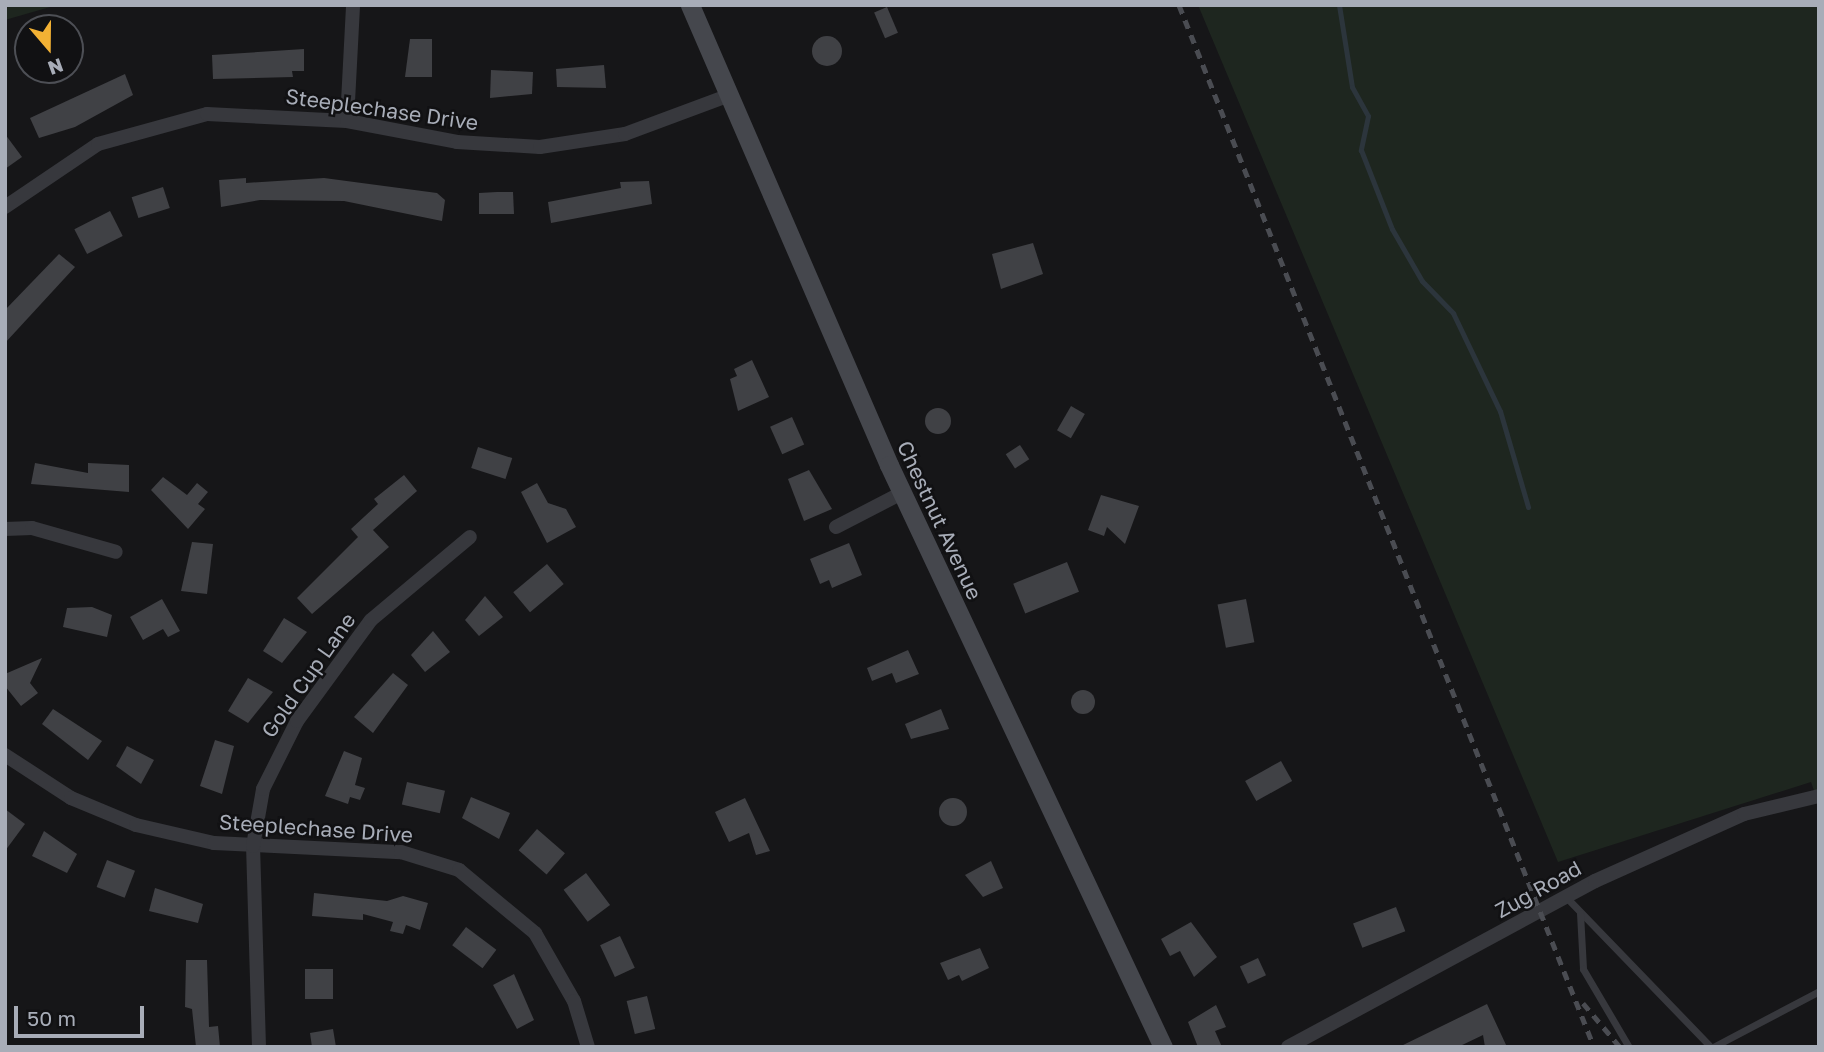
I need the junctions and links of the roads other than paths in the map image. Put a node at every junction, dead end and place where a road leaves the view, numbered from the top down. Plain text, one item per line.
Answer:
1 (352, 5) edge
2 (690, 5) edge
3 (727, 96) junction
4 (347, 121) junction
5 (5, 207) edge
6 (902, 493) junction
7 (836, 527) dead end
8 (5, 529) edge
9 (470, 537) dead end
10 (116, 552) dead end
11 (5, 755) edge
12 (1819, 796) edge
13 (253, 846) junction
14 (1566, 896) junction
15 (1580, 913) junction
16 (1819, 991) edge
17 (259, 1047) edge
18 (588, 1047) edge
19 (1163, 1047) edge
20 (1288, 1047) edge
21 (1629, 1047) edge
22 (1712, 1047) edge

1 - 4 street
2 - 3 street, Chestnut Avenue
3 - 4 street, Steeplechase Drive
3 - 6 street, Chestnut Avenue
4 - 5 street, Steeplechase Drive
6 - 7 street
6 - 19 street, Chestnut Avenue
8 - 10 street
9 - 13 street, Gold Cup Lane
11 - 13 street, Steeplechase Drive
12 - 14 street, Zug Road
13 - 17 street, Gold Cup Lane
13 - 18 street, Steeplechase Drive
14 - 15 lane
14 - 20 street, Zug Road
15 - 21 lane
15 - 22 lane
16 - 22 lane

